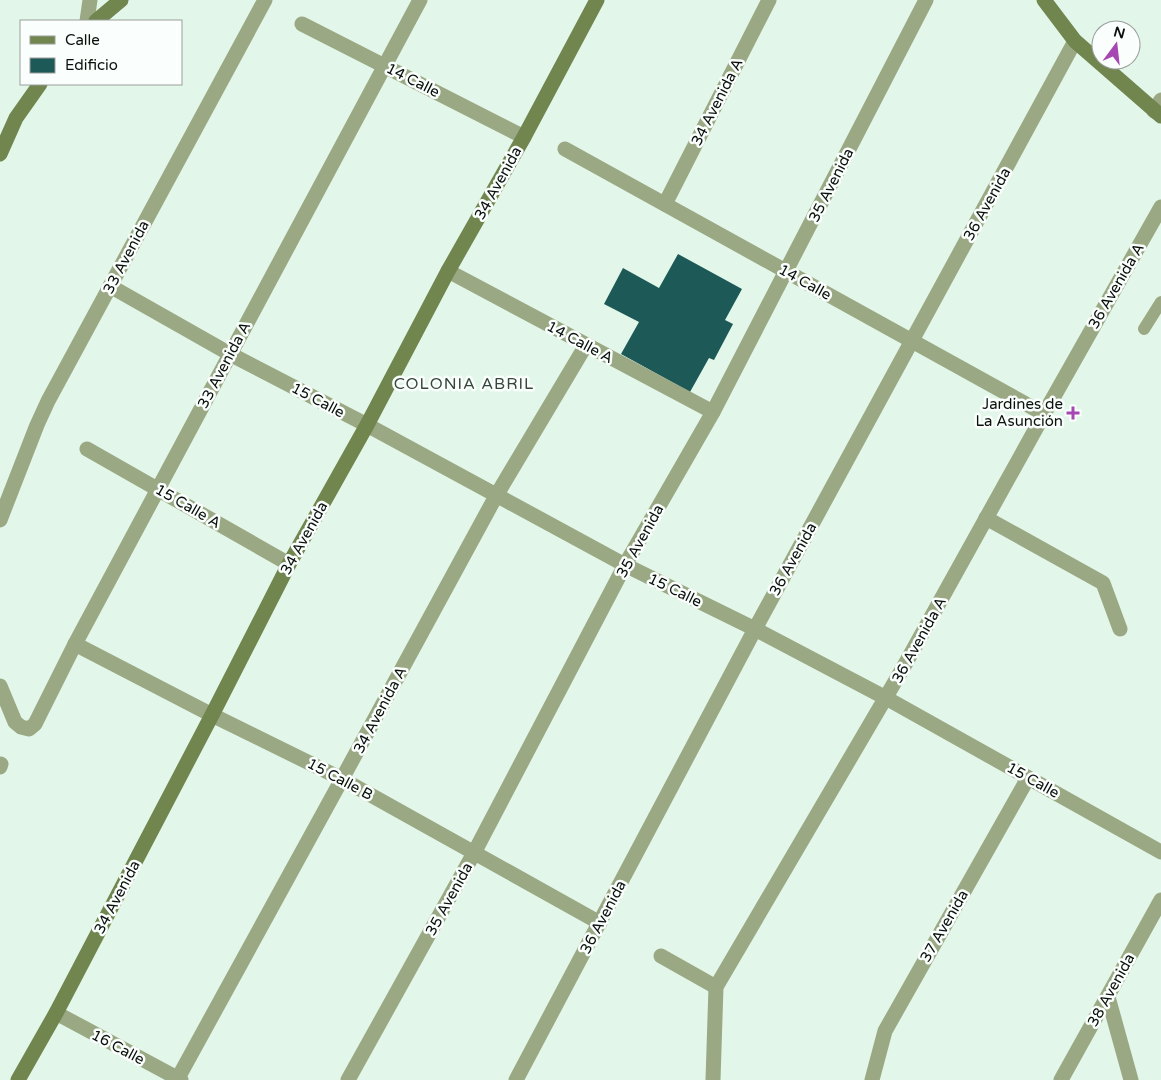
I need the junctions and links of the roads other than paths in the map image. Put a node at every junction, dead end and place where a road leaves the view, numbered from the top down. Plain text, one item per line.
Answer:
1 (90, 0) edge
2 (121, 0) edge
3 (265, 0) edge
4 (420, 0) edge
5 (596, 0) edge
6 (769, 0) edge
7 (926, 0) edge
8 (1044, 0) edge
9 (87, 20) edge
10 (97, 20) edge
11 (302, 24) dead end
12 (1076, 42) junction
13 (386, 65) junction
14 (39, 85) edge
15 (1159, 109) edge
16 (524, 137) junction
17 (566, 150) dead end
18 (0, 154) edge
19 (665, 204) junction
20 (1161, 207) edge
21 (448, 271) junction
22 (786, 272) junction
23 (110, 286) junction
24 (1161, 302) edge
25 (1144, 328) dead end
26 (913, 341) junction
27 (586, 345) junction
28 (230, 354) junction
29 (713, 412) junction
30 (1044, 414) junction
31 (367, 425) junction
32 (87, 449) dead end
33 (158, 488) junction
34 (496, 496) junction
35 (986, 518) junction
36 (0, 520) edge
37 (289, 564) junction
38 (625, 566) junction
39 (755, 629) junction
40 (1120, 629) dead end
41 (75, 644) junction
42 (0, 686) edge
43 (886, 698) junction
44 (212, 715) junction
45 (1028, 778) junction
46 (342, 780) junction
47 (1161, 852) edge
48 (474, 853) junction
49 (1161, 900) edge
50 (600, 923) junction
51 (661, 956) dead end
52 (716, 987) junction
53 (1108, 997) junction
54 (56, 1013) junction
55 (179, 1079) edge
56 (18, 1080) edge
57 (348, 1080) edge
58 (516, 1080) edge
59 (713, 1080) edge
60 (872, 1080) edge
61 (1062, 1080) edge
62 (1131, 1080) edge

1 - 9 street
2 - 10 street
3 - 23 street, 33 Avenida
4 - 13 street, 33 Avenida A
5 - 16 street, 34 Avenida
6 - 19 street, 34 Avenida A
7 - 22 street, 35 Avenida
8 - 12 street
11 - 13 street, 14 Calle
12 - 15 street
12 - 26 street, 36 Avenida
13 - 16 street, 14 Calle
13 - 28 street, 33 Avenida A
14 - 18 street
16 - 21 street, 34 Avenida
17 - 19 street, 14 Calle
19 - 22 street, 14 Calle
20 - 30 street, 36 Avenida A
21 - 27 street, 14 Calle A
21 - 31 street, 34 Avenida
22 - 26 street, 14 Calle
22 - 29 street, 35 Avenida
23 - 28 street, 15 Calle
23 - 36 street, 33 Avenida
24 - 25 lane
26 - 30 street, 14 Calle
26 - 39 street, 36 Avenida
27 - 29 street, 14 Calle A
27 - 34 street, 34 Avenida A
28 - 31 street, 15 Calle
28 - 33 street, 33 Avenida A
29 - 38 street, 35 Avenida
30 - 35 street, 36 Avenida A
31 - 34 street, 15 Calle
31 - 37 street, 34 Avenida
32 - 33 street, 15 Calle A
33 - 37 street, 15 Calle A
33 - 41 street, 33 Avenida A
34 - 38 street, 15 Calle
34 - 46 street, 34 Avenida A
35 - 40 street
35 - 43 street, 36 Avenida A
37 - 44 street, 34 Avenida
38 - 39 street, 15 Calle
38 - 48 street, 35 Avenida
39 - 43 street, 15 Calle
39 - 50 street, 36 Avenida
41 - 42 street, 33 Avenida A
41 - 44 street, 15 Calle B
43 - 45 street, 15 Calle
43 - 52 street, 36 Avenida A
44 - 46 street, 15 Calle B
44 - 54 street, 34 Avenida
45 - 47 street, 15 Calle
45 - 60 street, 37 Avenida
46 - 48 street, 15 Calle B
46 - 55 street, 34 Avenida A
48 - 50 street, 15 Calle B
48 - 57 street, 35 Avenida
49 - 53 street, 38 Avenida
50 - 58 street, 36 Avenida
51 - 52 street
52 - 59 street, 36 Avenida A
53 - 61 street, 38 Avenida
53 - 62 street
54 - 55 street, 16 Calle
54 - 56 street, 34 Avenida

